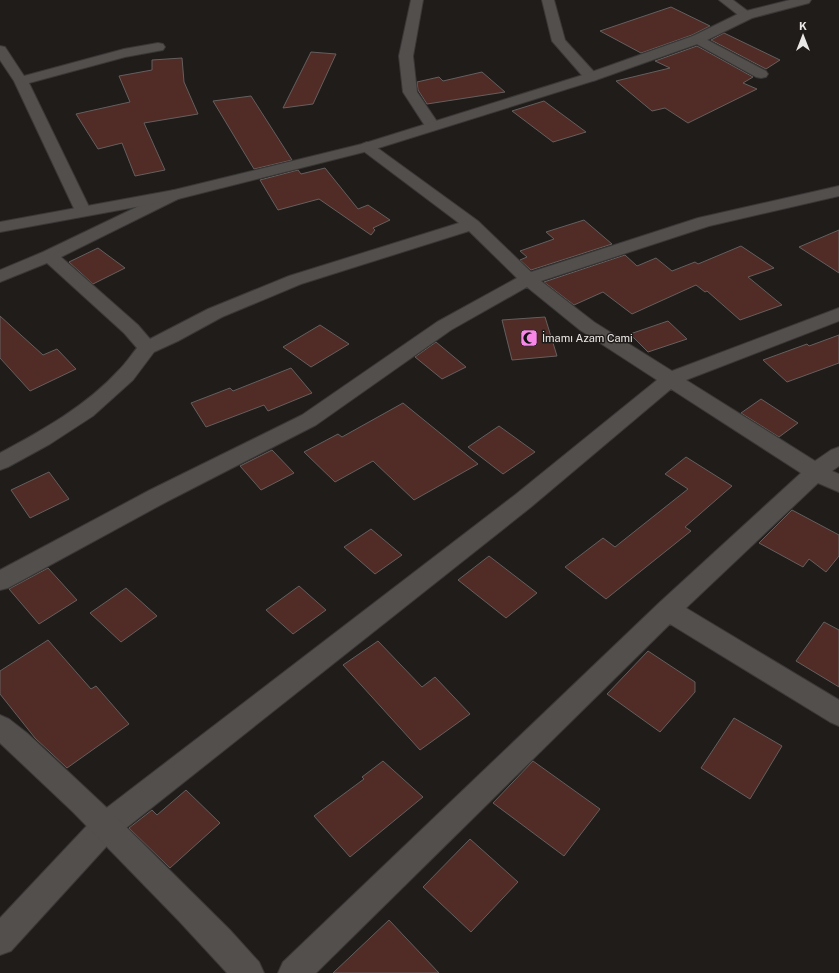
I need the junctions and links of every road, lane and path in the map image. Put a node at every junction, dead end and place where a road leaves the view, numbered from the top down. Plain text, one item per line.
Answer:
1 (417, 0) edge
2 (548, 0) edge
3 (725, 0) edge
4 (805, 0) edge
5 (747, 15) junction
6 (698, 39) junction
7 (158, 47) dead end
8 (0, 50) edge
9 (760, 74) dead end
10 (591, 78) junction
11 (21, 81) junction
12 (432, 126) junction
13 (367, 147) junction
14 (839, 191) edge
15 (174, 195) junction
16 (83, 211) junction
17 (472, 225) junction
18 (0, 227) edge
19 (49, 256) junction
20 (0, 277) edge
21 (528, 279) junction
22 (839, 314) edge
23 (147, 348) junction
24 (670, 379) junction
25 (839, 455) edge
26 (0, 462) edge
27 (816, 472) junction
28 (839, 484) edge
29 (0, 581) edge
30 (668, 610) junction
31 (839, 714) edge
32 (0, 727) edge
33 (106, 826) junction
34 (0, 940) edge
35 (248, 973) edge
36 (294, 973) edge

1 - 12 street
2 - 10 street
3 - 5 street
4 - 5 street
5 - 6 street
6 - 9 street
6 - 10 street
7 - 11 street
8 - 11 street
10 - 12 street
11 - 16 street
12 - 13 street
13 - 15 street
13 - 17 street
14 - 21 street
15 - 16 street
15 - 19 street
16 - 18 street
17 - 21 street
17 - 23 street
19 - 20 street
19 - 23 street
21 - 24 street
21 - 29 street
22 - 24 street
23 - 26 street
24 - 27 street
24 - 33 street
25 - 27 street
27 - 28 street
27 - 30 street
30 - 31 street
30 - 36 street
32 - 33 street
33 - 34 street
33 - 35 street

